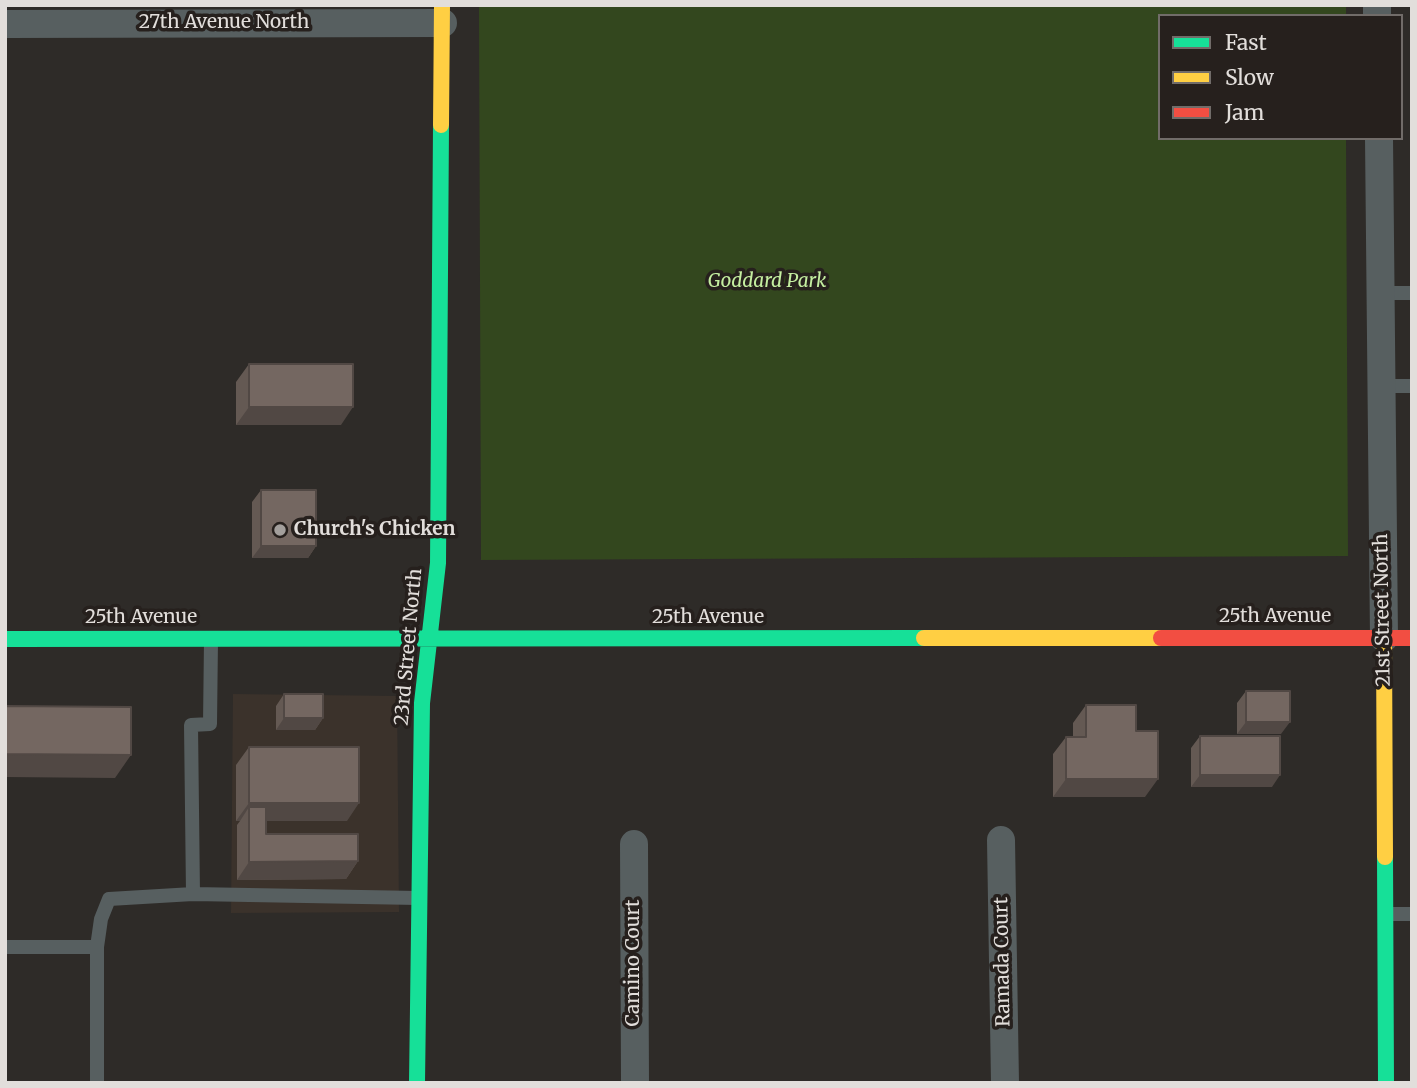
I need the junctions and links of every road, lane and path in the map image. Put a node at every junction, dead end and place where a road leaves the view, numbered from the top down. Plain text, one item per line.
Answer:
1 (443, 14) edge
2 (5, 24) edge
3 (1379, 140) edge
4 (1380, 293) junction
5 (1412, 293) edge
6 (1381, 386) junction
7 (1412, 386) edge
8 (1384, 638) junction
9 (1412, 638) edge
10 (5, 639) edge
11 (211, 639) junction
12 (429, 640) junction
13 (1001, 840) dead end
14 (634, 844) dead end
15 (192, 894) junction
16 (419, 898) junction
17 (1385, 914) junction
18 (1412, 915) edge
19 (5, 947) edge
20 (97, 947) junction
21 (97, 1083) edge
22 (417, 1083) edge
23 (635, 1083) edge
24 (1005, 1083) edge
25 (1386, 1083) edge

1 - 2 street, 27th Avenue North
1 - 12 street, 23rd Street North
3 - 4 street, 21st Street North
4 - 5 lane
4 - 6 street, 21st Street North
6 - 7 lane
6 - 8 street, 21st Street North
8 - 9 street, 25th Avenue
8 - 12 street, 25th Avenue
8 - 17 street, 21st Street North
10 - 11 street, 25th Avenue
11 - 12 street, 25th Avenue
11 - 15 lane
12 - 16 street, 23rd Street North
13 - 24 street, Ramada Court
14 - 23 street, Camino Court
15 - 16 lane
15 - 20 lane
16 - 22 street, 23rd Street North
17 - 18 lane
17 - 25 street, 21st Street North
19 - 20 lane
20 - 21 lane

